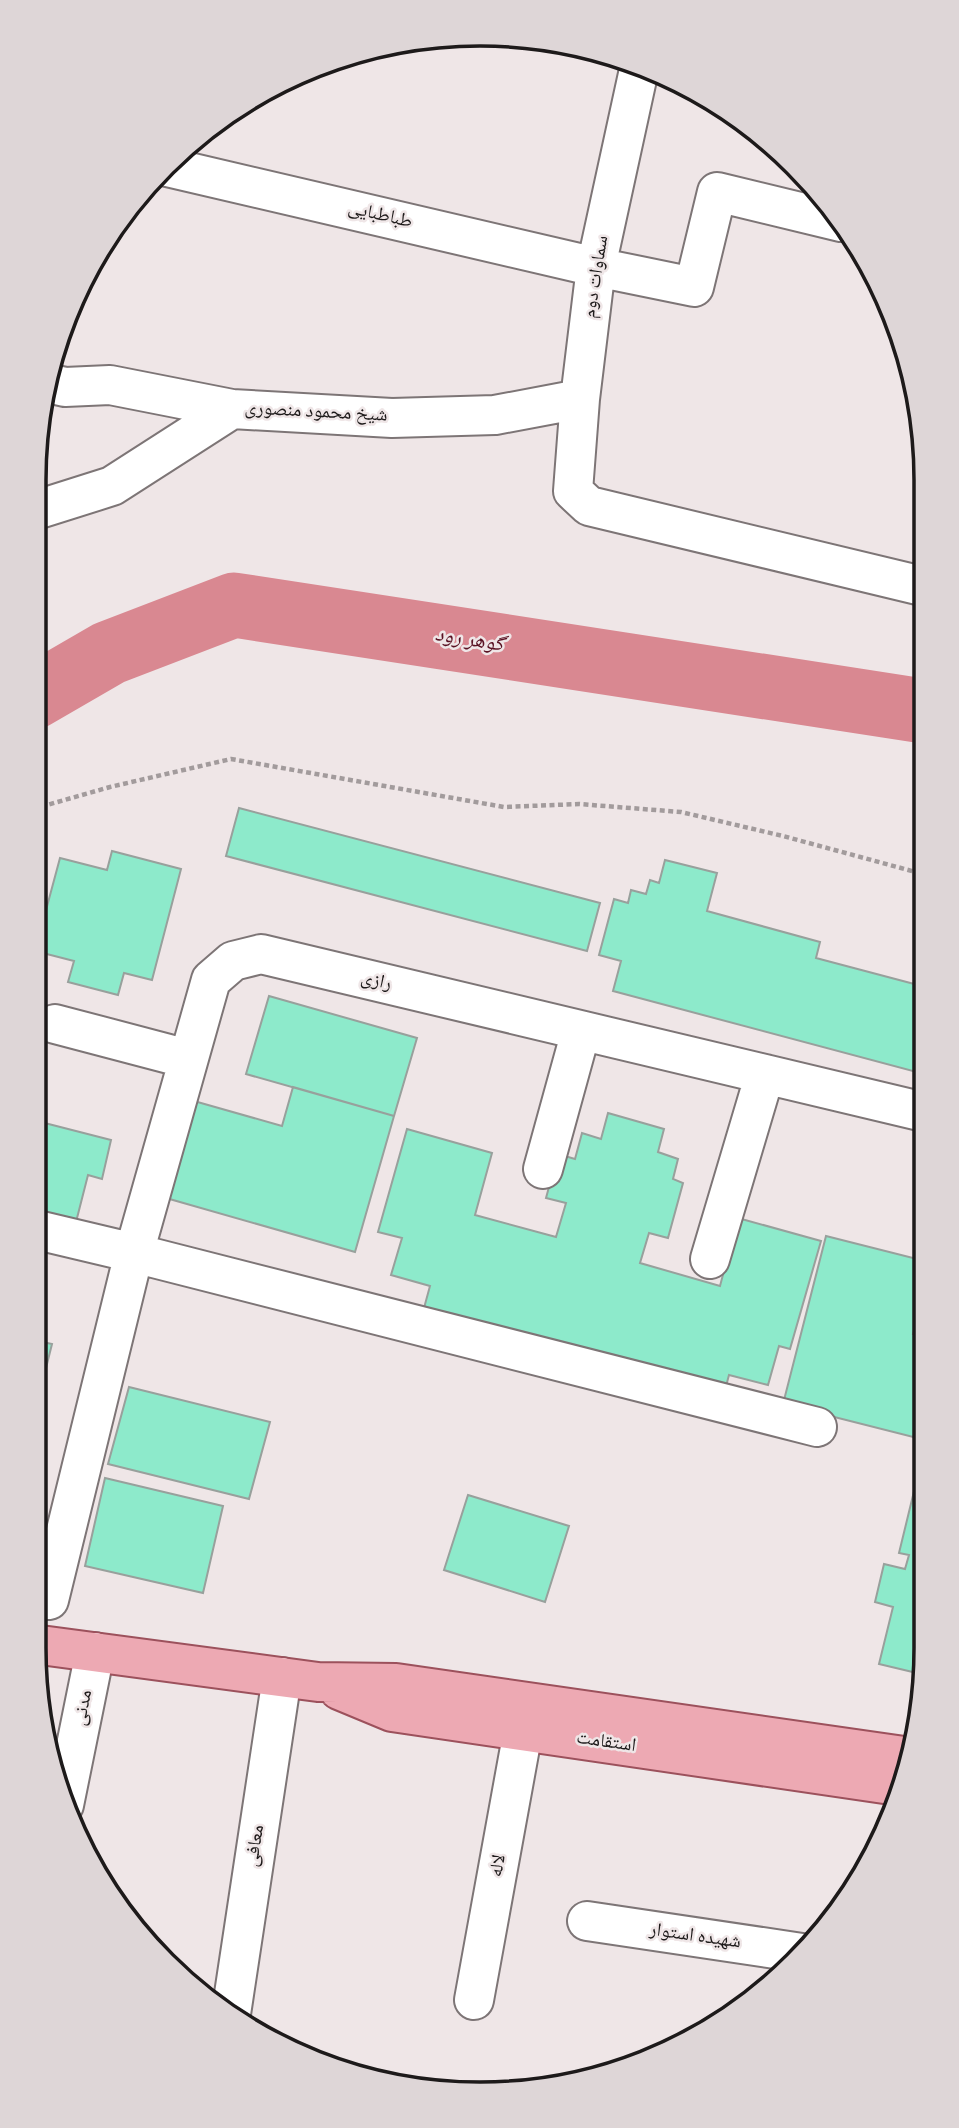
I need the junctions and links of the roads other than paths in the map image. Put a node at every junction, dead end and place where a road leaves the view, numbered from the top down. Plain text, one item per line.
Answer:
1 (638, 76) edge
2 (177, 169) edge
3 (826, 218) edge
4 (596, 267) junction
5 (56, 385) edge
6 (580, 399) junction
7 (232, 408) junction
8 (46, 507) edge
9 (914, 584) edge
10 (55, 1024) dead end
11 (581, 1031) junction
12 (188, 1059) junction
13 (765, 1074) junction
14 (914, 1110) edge
15 (544, 1169) dead end
16 (46, 1232) edge
17 (134, 1254) junction
18 (710, 1259) dead end
19 (817, 1427) dead end
20 (49, 1600) dead end
21 (46, 1646) edge
22 (95, 1652) junction
23 (300, 1679) junction
24 (523, 1731) junction
25 (900, 1755) edge
26 (68, 1785) edge
27 (891, 1785) edge
28 (587, 1922) dead end
29 (790, 1951) edge
30 (474, 2000) dead end
31 (233, 2005) edge

1 - 4 street, سماوات دوم
2 - 4 street, طباطبایی
3 - 4 street, طباطبایی
4 - 6 street, سماوات دوم
5 - 7 street, شیخ محمود منصوری
6 - 7 street, شیخ محمود منصوری
6 - 9 street, سماوات دوم
7 - 8 street
10 - 12 street
11 - 12 street, رازی
11 - 13 street, رازی
11 - 15 street
12 - 17 street, رازی
13 - 14 street, رازی
13 - 18 street
16 - 17 street
17 - 19 street
17 - 20 street, رازی
21 - 22 main road, استقامت
22 - 23 main road, استقامت
22 - 26 street, مدنی
23 - 24 main road, استقامت
23 - 25 main road, استقامت
23 - 31 street, معافی
24 - 27 main road, استقامت
24 - 30 street, لاله
28 - 29 street, شهیده استوار

